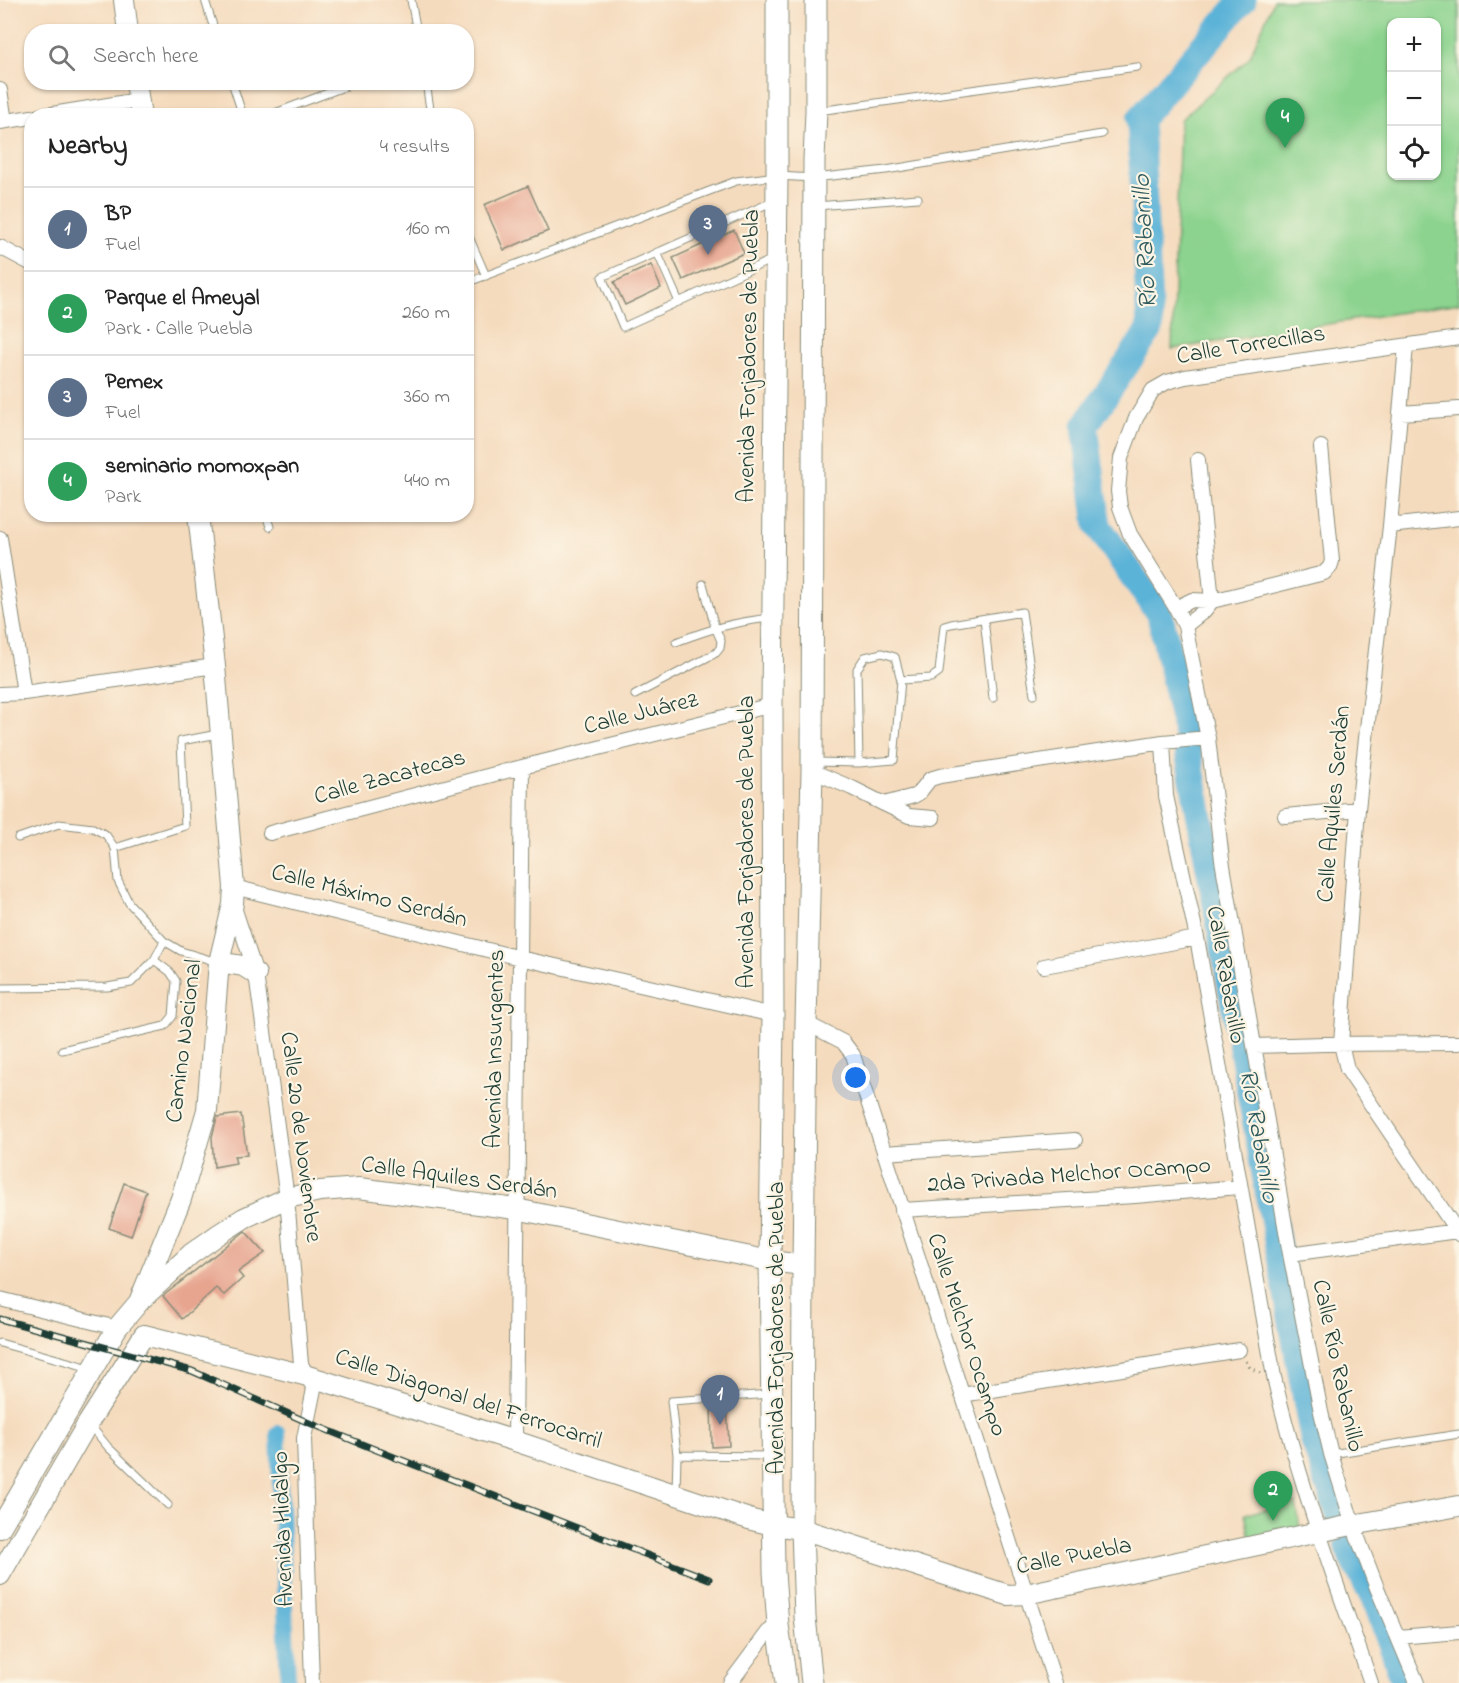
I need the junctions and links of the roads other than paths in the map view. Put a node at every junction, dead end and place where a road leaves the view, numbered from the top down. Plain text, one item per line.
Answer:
1 (124, 0) edge
2 (205, 0) edge
3 (411, 0) edge
4 (777, 0) edge
5 (816, 0) edge
6 (127, 24) edge
7 (212, 24) edge
8 (416, 24) edge
9 (1137, 67) dead end
10 (0, 90) edge
11 (235, 90) edge
12 (336, 90) edge
13 (427, 90) edge
14 (139, 99) edge
15 (86, 108) edge
16 (240, 108) edge
17 (288, 108) edge
18 (429, 108) edge
19 (816, 111) junction
20 (24, 118) edge
21 (3, 122) edge
22 (1102, 134) dead end
23 (777, 176) junction
24 (814, 178) junction
25 (918, 198) dead end
26 (777, 200) junction
27 (814, 206) junction
28 (0, 247) edge
29 (474, 248) edge
30 (657, 252) junction
31 (776, 258) junction
32 (24, 260) edge
33 (486, 276) junction
34 (474, 280) edge
35 (679, 302) junction
36 (1459, 338) edge
37 (1406, 346) junction
38 (1459, 409) edge
39 (1400, 413) junction
40 (1321, 447) dead end
41 (1198, 460) dead end
42 (1459, 518) edge
43 (199, 522) edge
44 (268, 522) edge
45 (1389, 526) junction
46 (270, 527) dead end
47 (0, 538) edge
48 (703, 584) dead end
49 (1212, 601) junction
50 (1176, 608) junction
51 (773, 618) junction
52 (984, 620) junction
53 (1185, 626) junction
54 (714, 627) junction
55 (676, 642) dead end
56 (215, 666) junction
57 (900, 680) junction
58 (24, 693) junction
59 (0, 694) edge
60 (635, 695) dead end
61 (1034, 696) dead end
62 (993, 698) dead end
63 (772, 705) junction
64 (221, 733) junction
65 (1208, 738) junction
66 (1163, 742) junction
67 (859, 763) junction
68 (522, 767) junction
69 (812, 767) junction
70 (884, 804) junction
71 (1358, 809) junction
72 (1285, 816) dead end
73 (933, 818) dead end
74 (270, 833) dead end
75 (18, 838) dead end
76 (115, 848) junction
77 (1222, 860) joint
78 (234, 896) junction
79 (1197, 938) junction
80 (164, 941) junction
81 (520, 958) junction
82 (154, 960) junction
83 (219, 962) junction
84 (1044, 966) dead end
85 (256, 974) junction
86 (0, 988) edge
87 (773, 1015) junction
88 (806, 1023) junction
89 (1459, 1043) edge
90 (1341, 1044) junction
91 (1254, 1046) junction
92 (62, 1050) dead end
93 (1075, 1140) dead end
94 (884, 1153) junction
95 (1239, 1186) junction
96 (287, 1198) junction
97 (516, 1209) junction
98 (902, 1210) junction
99 (1458, 1233) edge
100 (1290, 1254) junction
101 (770, 1261) junction
102 (802, 1265) junction
103 (0, 1299) edge
104 (139, 1302) junction
105 (117, 1328) junction
106 (0, 1342) edge
107 (1239, 1350) road end
108 (92, 1369) junction
109 (308, 1376) junction
110 (771, 1394) junction
111 (962, 1395) junction
112 (88, 1423) junction
113 (1459, 1434) edge
114 (515, 1441) junction
115 (1331, 1454) junction
116 (677, 1455) junction
117 (772, 1456) junction
118 (675, 1494) junction
119 (168, 1504) dead end
120 (1459, 1506) edge
121 (773, 1525) junction
122 (1353, 1526) junction
123 (0, 1528) edge
124 (802, 1529) junction
125 (1319, 1532) junction
126 (0, 1575) edge
127 (1026, 1594) junction
128 (778, 1625) junction
129 (1459, 1632) edge
130 (1398, 1637) junction
131 (312, 1683) edge
132 (729, 1683) edge
133 (786, 1683) edge
134 (812, 1683) edge
135 (1055, 1683) edge
136 (1371, 1683) edge
137 (1417, 1683) edge

1 - 6 main road
2 - 7 lane
3 - 8 lane
4 - 23 main road, Avenida Forjadores de Puebla
5 - 19 main road, Avenida Forjadores de Puebla
9 - 19 lane
10 - 21 street
11 - 16 lane
12 - 17 lane
13 - 18 lane
14 - 15 street
19 - 24 main road, Avenida Forjadores de Puebla
20 - 21 street
22 - 24 lane
23 - 24 lane
23 - 26 main road, Avenida Forjadores de Puebla
23 - 33 lane
24 - 27 main road, Avenida Forjadores de Puebla
25 - 27 lane
26 - 30 lane
26 - 31 main road, Avenida Forjadores de Puebla
27 - 69 main road, Avenida Forjadores de Puebla
28 - 32 street
29 - 33 lane
30 - 35 lane
30 - 35 lane
31 - 35 lane
31 - 51 main road, Avenida Forjadores de Puebla
33 - 34 lane
36 - 37 street, Calle Torrecillas
37 - 39 street, Calle Aquiles Serdán
37 - 50 street, Calle Torrecillas
38 - 39 street
39 - 45 street, Calle Aquiles Serdán
40 - 49 street
41 - 49 street
42 - 45 street
43 - 56 main road, Camino Nacional
44 - 46 lane
45 - 71 street, Calle Aquiles Serdán
47 - 58 street
48 - 54 lane
49 - 50 street
49 - 53 street
50 - 53 street, Calle Torrecillas
51 - 54 lane
51 - 63 main road, Avenida Forjadores de Puebla
52 - 57 lane
52 - 61 lane
52 - 62 lane
53 - 65 street, Calle Torrecillas
54 - 55 lane
54 - 60 lane
56 - 58 street
56 - 64 main road, Camino Nacional
57 - 67 lane
57 - 67 lane
58 - 59 street
63 - 68 street, Calle Juárez
63 - 87 main road, Avenida Forjadores de Puebla
64 - 76 lane
64 - 78 main road, Camino Nacional
65 - 66 street
65 - 77 street, Calle Torrecillas
66 - 70 street
66 - 79 street, Calle Rabanillo
67 - 69 lane
68 - 74 street, Calle Zacatecas
68 - 81 street, Avenida Insurgentes
69 - 70 street
69 - 88 main road, Avenida Forjadores de Puebla
70 - 73 street
71 - 72 street
71 - 90 street, Calle Aquiles Serdán
75 - 76 lane
76 - 80 lane
77 - 91 street, Calle Río Rabanillo
78 - 81 street, Calle Máximo Serdán
78 - 83 main road, Camino Nacional
78 - 85 street, Calle 20 de Noviembre
79 - 84 street
79 - 95 street, Calle Rabanillo
80 - 82 lane
80 - 83 lane
81 - 87 street, Calle Máximo Serdán
81 - 97 street, Avenida Insurgentes
82 - 86 lane
82 - 92 lane
83 - 85 main road
83 - 104 main road, Camino Nacional
85 - 96 street, Calle 20 de Noviembre
87 - 101 main road, Avenida Forjadores de Puebla
88 - 94 street, Calle Melchor Ocampo
88 - 102 main road, Avenida Forjadores de Puebla
89 - 90 street
90 - 91 street
90 - 99 street, Calle Aquiles Serdán
91 - 100 street, Calle Río Rabanillo
93 - 94 street
94 - 98 street, Calle Melchor Ocampo
95 - 98 street, 2da Privada Melchor Ocampo
95 - 125 street, Calle Rabanillo
96 - 97 main road, Calle Aquiles Serdán
96 - 104 main road, Calle Aquiles Serdán
96 - 109 street, Calle 20 de Noviembre
97 - 101 main road, Calle Aquiles Serdán
97 - 114 street, Avenida Insurgentes
98 - 111 street, Calle Melchor Ocampo
99 - 100 street
100 - 115 street, Calle Río Rabanillo
101 - 102 main road, Calle Aquiles Serdán
101 - 110 main road, Avenida Forjadores de Puebla
102 - 124 main road, Avenida Forjadores de Puebla
103 - 105 street
104 - 105 main road, Camino Nacional
105 - 108 main road, Camino Nacional
106 - 108 lane
107 - 111 street
108 - 123 main road, Camino Nacional
109 - 112 main road, Calle Diagonal del Ferrocarril
109 - 114 main road, Calle Diagonal del Ferrocarril
109 - 131 street, Avenida Hidalgo
110 - 116 lane
110 - 117 main road, Avenida Forjadores de Puebla
111 - 127 street, Calle Melchor Ocampo
112 - 119 lane
112 - 126 main road
113 - 115 lane
114 - 118 main road, Calle Diagonal del Ferrocarril
115 - 122 street, Calle Río Rabanillo
116 - 117 lane
116 - 118 lane
117 - 121 main road, Avenida Forjadores de Puebla
118 - 121 main road, Calle Diagonal del Ferrocarril
120 - 122 main road, Calle Puebla
121 - 124 main road, Calle Puebla
121 - 128 main road, Avenida Forjadores de Puebla
122 - 125 main road, Calle Puebla
122 - 130 street, Calle Río Rabanillo
124 - 127 main road, Calle Puebla
124 - 134 main road, Avenida Forjadores de Puebla
125 - 127 main road, Calle Puebla
125 - 136 street
127 - 135 street, Calle Melchor Ocampo
128 - 132 street
128 - 133 main road, Avenida Forjadores de Puebla
129 - 130 street
130 - 137 street, Calle Río Rabanillo

